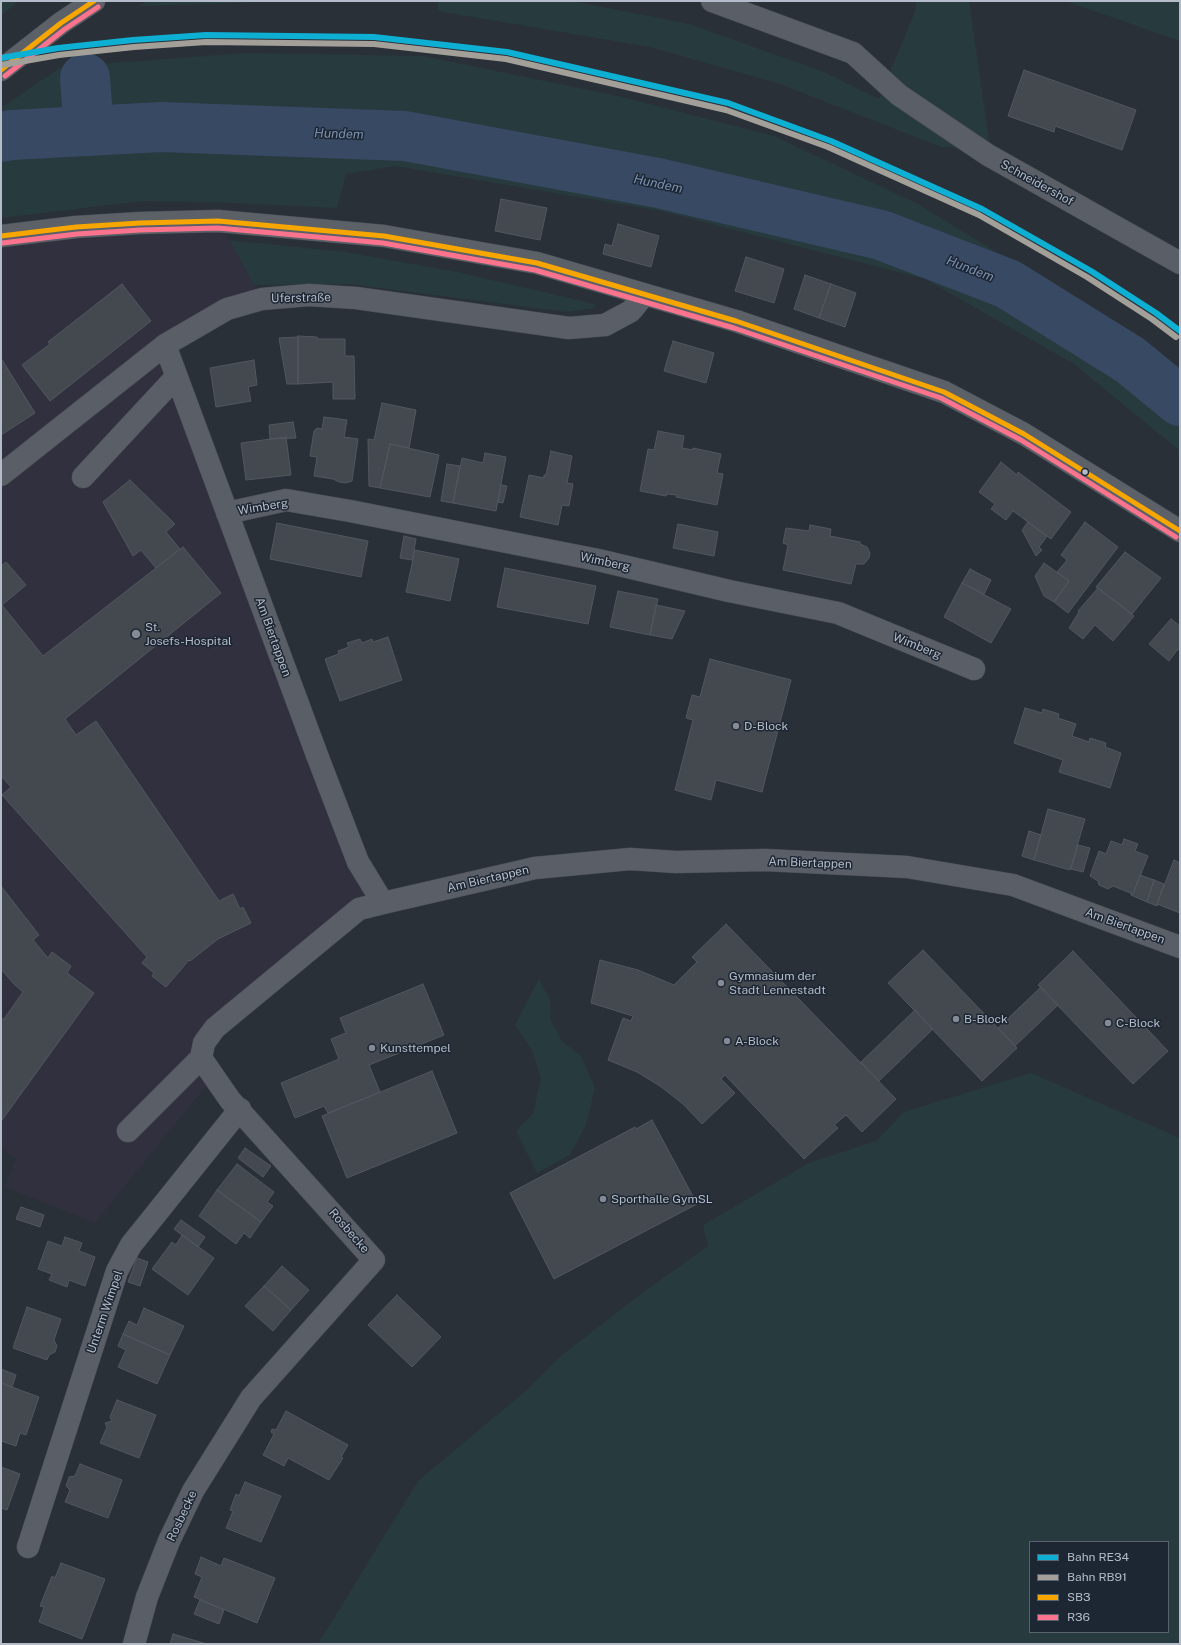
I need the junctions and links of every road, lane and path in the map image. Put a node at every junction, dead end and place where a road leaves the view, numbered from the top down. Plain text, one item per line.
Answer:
1 (94, 1) edge
2 (712, 1) edge
3 (1, 70) edge
4 (1, 236) edge
5 (1180, 263) edge
6 (644, 295) junction
7 (165, 345) junction
8 (176, 377) junction
9 (1, 475) edge
10 (83, 477) dead end
11 (227, 513) junction
12 (1180, 531) edge
13 (974, 669) dead end
14 (383, 903) junction
15 (1180, 947) edge
16 (201, 1058) junction
17 (240, 1109) junction
18 (128, 1131) dead end
19 (28, 1547) dead end
20 (134, 1644) edge

1 - 3 main road
2 - 5 street, Schneidershof
4 - 6 main road
6 - 7 street, Uferstraße
6 - 12 main road
7 - 8 street, Am Biertappen
7 - 9 street, Uferstraße
8 - 10 street
8 - 11 street, Am Biertappen
11 - 13 street, Wimberg
11 - 14 street, Am Biertappen
14 - 15 street, Am Biertappen
14 - 16 street
16 - 17 street, Rosbecke
16 - 18 street
17 - 19 street, Unterm Wimpel
17 - 20 street, Rosbecke

